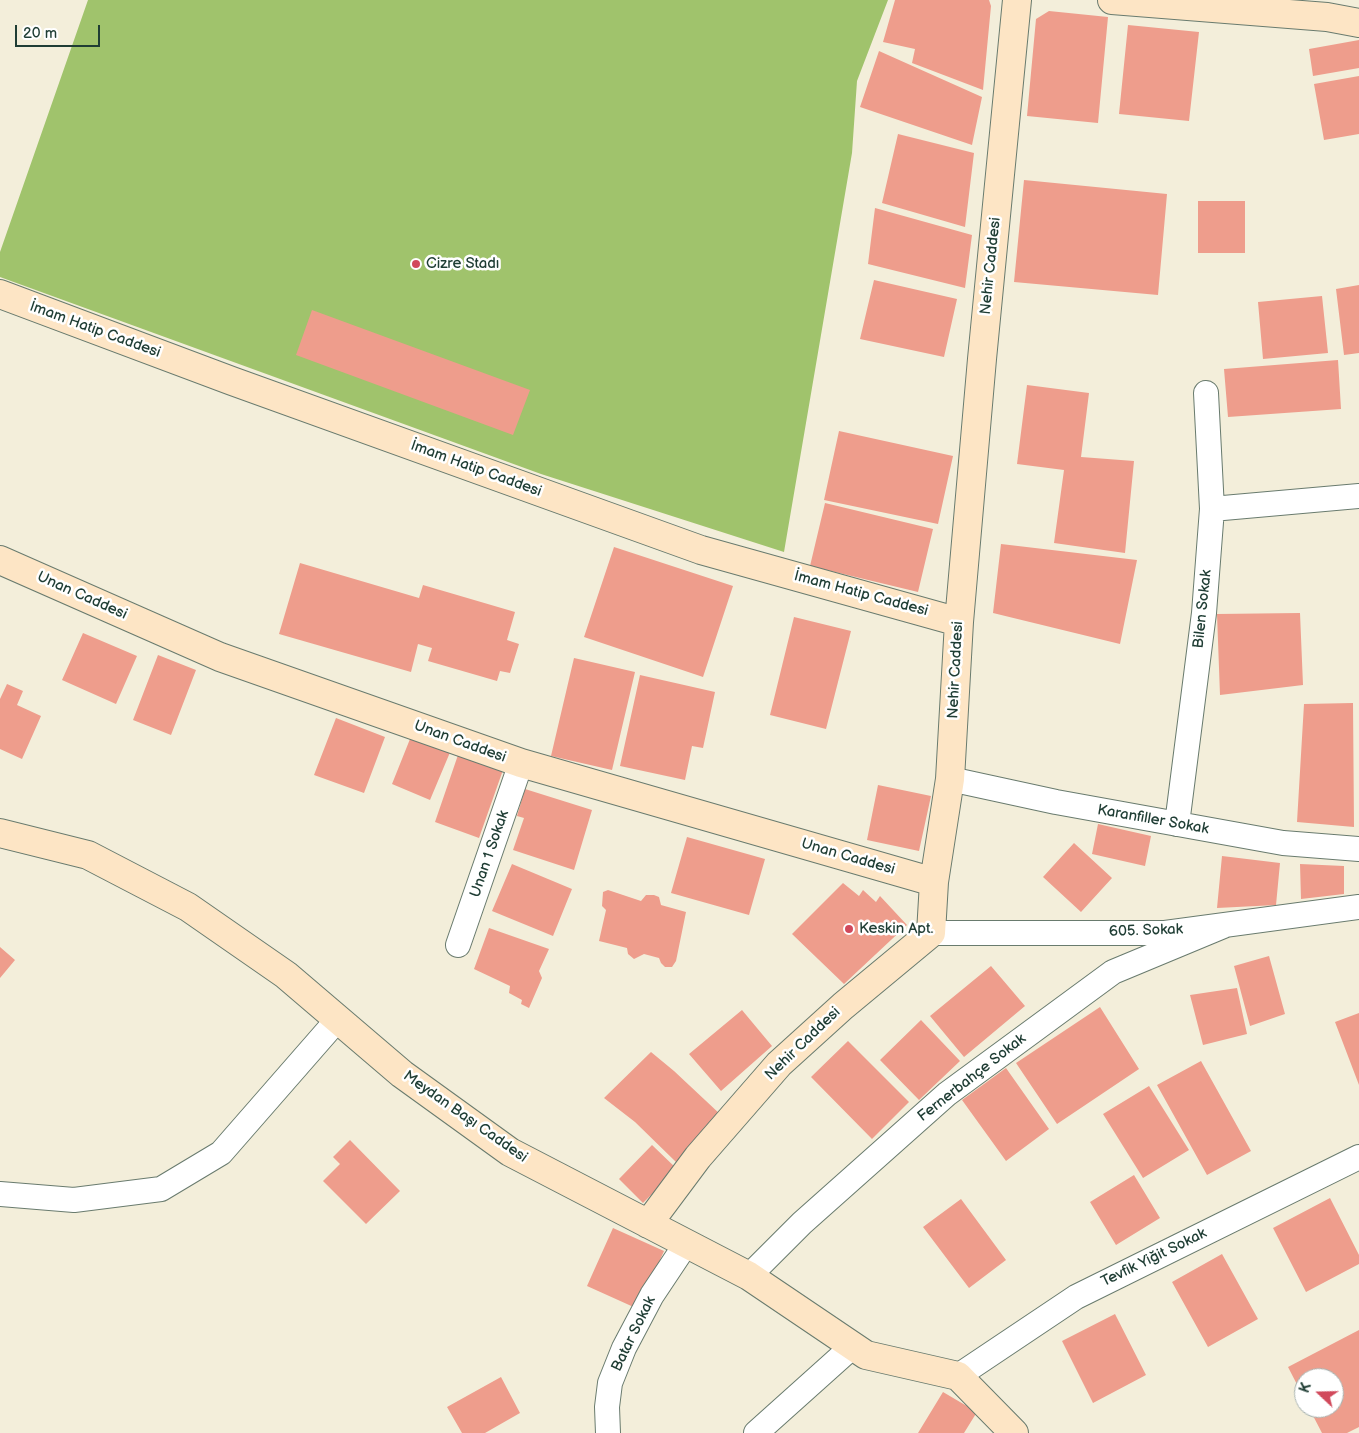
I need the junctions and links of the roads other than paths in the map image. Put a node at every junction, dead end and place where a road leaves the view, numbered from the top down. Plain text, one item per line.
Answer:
1 (1017, 0) edge
2 (1112, 0) edge
3 (1359, 22) edge
4 (0, 294) edge
5 (1206, 393) dead end
6 (1359, 496) edge
7 (1212, 509) junction
8 (0, 560) edge
9 (959, 622) junction
10 (521, 763) junction
11 (950, 779) junction
12 (1177, 824) junction
13 (0, 833) edge
14 (1359, 850) edge
15 (934, 882) junction
16 (1359, 908) edge
17 (1226, 925) junction
18 (931, 933) junction
19 (458, 945) dead end
20 (338, 1019) junction
21 (1359, 1158) edge
22 (0, 1194) edge
23 (648, 1224) junction
24 (686, 1244) junction
25 (749, 1276) junction
26 (853, 1346) junction
27 (958, 1376) junction
28 (608, 1433) edge
29 (756, 1433) edge
30 (1014, 1433) edge

1 - 9 street, Nehir Caddesi
2 - 3 street
4 - 9 street, İmam Hatip Caddesi
5 - 7 street, Bilen Sokak
6 - 7 street
7 - 12 street, Bilen Sokak
8 - 10 street, Unan Caddesi
9 - 11 street, Nehir Caddesi
10 - 15 street, Unan Caddesi
10 - 19 street, Unan 1 Sokak
11 - 12 street, Karanfiller Sokak
11 - 15 street, Nehir Caddesi
12 - 14 street, Karanfiller Sokak
13 - 20 street, Meydan Başı Caddesi
15 - 18 street, Nehir Caddesi
16 - 17 street, 605. Sokak
17 - 18 street, 605. Sokak
17 - 25 street, Fernerbahçe Sokak
18 - 23 street, Nehir Caddesi
20 - 22 street
20 - 23 street, Meydan Başı Caddesi
21 - 27 street, Tevfik Yiğit Sokak
23 - 24 street, Meydan Başı Caddesi
24 - 25 street, Meydan Başı Caddesi
24 - 28 street, Batar Sokak
25 - 26 street, Meydan Başı Caddesi
26 - 27 street, Meydan Başı Caddesi
26 - 29 street
27 - 30 street

